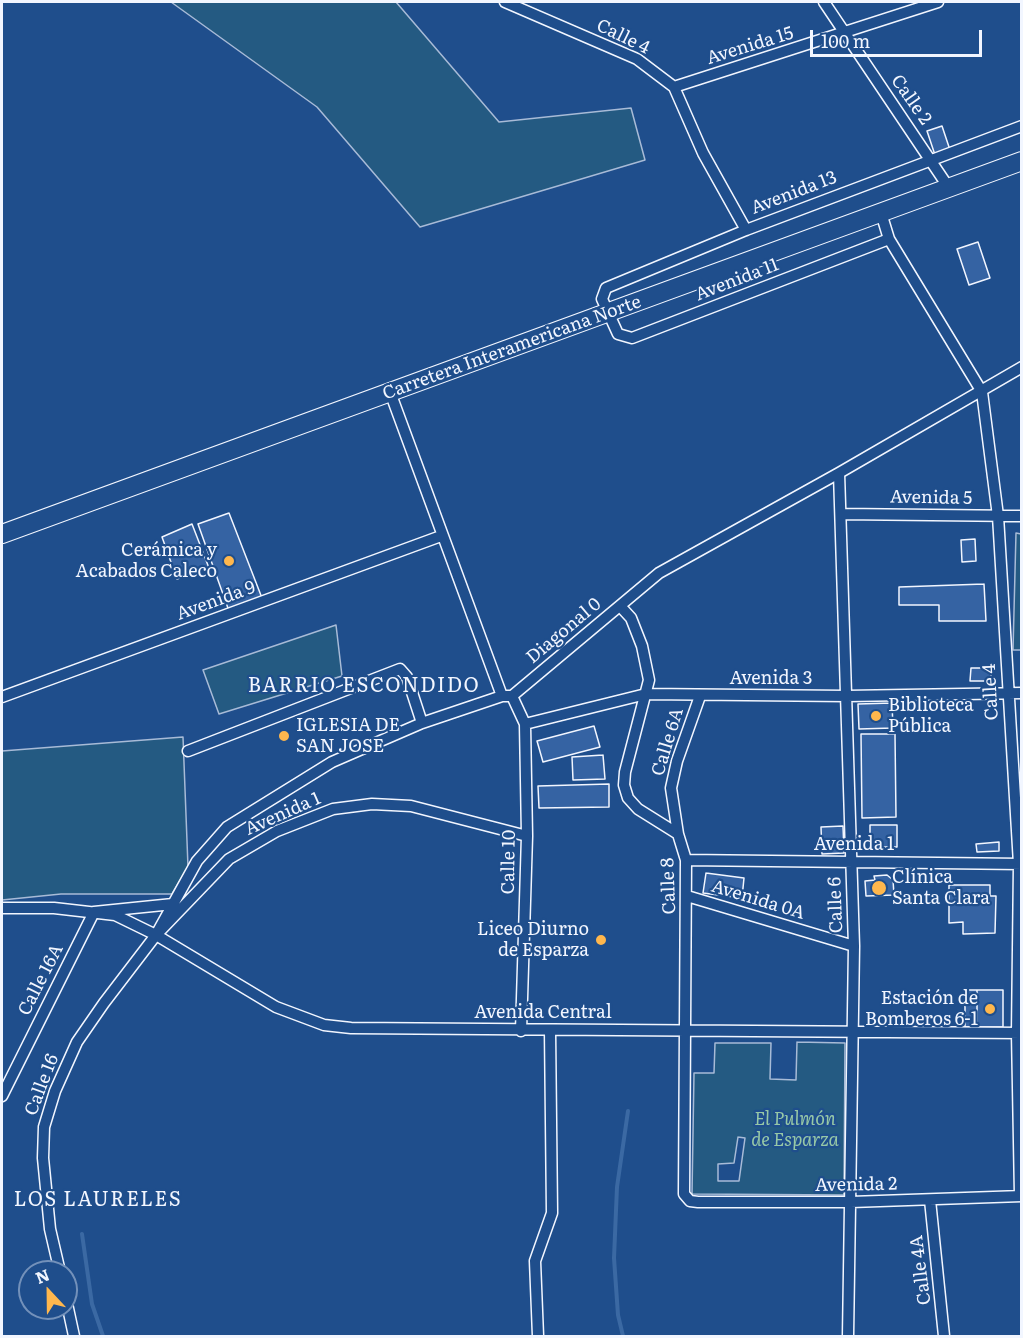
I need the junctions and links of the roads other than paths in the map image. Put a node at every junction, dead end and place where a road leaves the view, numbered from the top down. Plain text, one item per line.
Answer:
1 (505, 2) edge
2 (824, 2) edge
3 (938, 2) edge
4 (844, 34) junction
5 (674, 87) junction
6 (1022, 126) edge
7 (932, 159) junction
8 (1022, 161) edge
9 (997, 171) junction
10 (1022, 171) edge
11 (949, 188) junction
12 (881, 213) junction
13 (746, 230) junction
14 (889, 239) junction
15 (608, 313) junction
16 (1022, 367) edge
17 (390, 392) junction
18 (982, 392) junction
19 (839, 473) junction
20 (841, 514) junction
21 (998, 516) junction
22 (1022, 516) edge
23 (2, 534) edge
24 (441, 536) junction
25 (620, 606) junction
26 (1007, 693) junction
27 (1022, 693) edge
28 (646, 694) junction
29 (507, 696) junction
30 (700, 696) junction
31 (847, 696) junction
32 (2, 697) edge
33 (422, 723) junction
34 (525, 724) junction
35 (188, 751) dead end
36 (678, 834) junction
37 (527, 836) junction
38 (686, 860) junction
39 (851, 860) junction
40 (1020, 864) edge
41 (687, 896) junction
42 (173, 904) junction
43 (2, 908) edge
44 (94, 912) junction
45 (156, 935) junction
46 (854, 946) junction
47 (550, 1030) junction
48 (684, 1030) junction
49 (521, 1031) junction
50 (853, 1031) junction
51 (1019, 1034) edge
52 (2, 1096) edge
53 (1021, 1196) edge
54 (930, 1200) junction
55 (690, 1201) joint
56 (851, 1202) junction
57 (57, 1260) edge
58 (71, 1320) edge
59 (74, 1336) edge
60 (538, 1336) edge
61 (848, 1336) edge
62 (944, 1336) edge

1 - 5 street, Calle 4
2 - 4 street, Calle 2
3 - 4 street, Avenida 15
4 - 5 street, Avenida 15
4 - 7 street, Calle 2
5 - 13 street, Calle 4
6 - 7 street, Avenida 13
7 - 11 street, Calle 2
7 - 13 street, Avenida 13
8 - 9 highway, Carretera Interamericana Norte
9 - 10 highway
9 - 11 highway, Carretera Interamericana Norte
11 - 12 highway, Carretera Interamericana Norte
12 - 14 street, Calle 4
12 - 15 highway, Carretera Interamericana Norte
13 - 15 street, Avenida 13
14 - 15 street, Avenida 11
14 - 18 street, Calle 4
15 - 17 highway, Carretera Interamericana Norte
16 - 18 street, Diagonal 0
17 - 23 highway, Carretera Interamericana Norte
17 - 24 street, Calle 10
18 - 19 street, Diagonal 0
18 - 21 street, Calle 4
19 - 20 street, Calle 6
19 - 25 street, Diagonal 0
20 - 21 street, Avenida 5
20 - 31 street, Calle 6
21 - 22 street, Avenida 5
21 - 26 street, Calle 4
24 - 29 street, Calle 10
24 - 32 street, Avenida 9
25 - 28 street, Calle 8
25 - 29 street, Diagonal 0
26 - 27 street, Avenida 3
26 - 31 street, Avenida 3
26 - 40 street, Calle 4
28 - 30 street, Avenida 3
28 - 34 street, Avenida 3
28 - 36 street, Calle 8
29 - 33 street, Diagonal 0
29 - 34 street, Calle 10
30 - 31 street, Avenida 3
30 - 36 street, Calle 6A
31 - 39 street, Calle 6
33 - 35 street
33 - 42 street, Diagonal 0
34 - 37 street, Calle 10
36 - 38 street, Calle 8
37 - 45 street, Avenida 1
37 - 49 street, Calle 10
38 - 39 street, Avenida 1
38 - 41 street, Calle 8
39 - 40 street, Avenida 1
39 - 46 street, Calle 6
40 - 51 street, Calle 4
41 - 46 street, Avenida 0A
41 - 48 street, Calle 8
42 - 44 street, Avenida Central
42 - 45 street, Diagonal 0
43 - 44 street, Avenida Central
44 - 45 street, Avenida Central
44 - 52 street, Calle 16A
45 - 49 street, Avenida Central
45 - 57 street, Calle 16
46 - 50 street, Calle 6
47 - 48 street, Avenida Central
47 - 49 street, Avenida Central
47 - 60 street
48 - 50 street, Avenida Central
48 - 55 street, Calle 8
50 - 51 street, Avenida Central
50 - 56 street, Calle 6
51 - 53 street, Calle 4
53 - 54 street, Avenida 2
54 - 56 street, Avenida 2
54 - 62 street, Calle 4A
55 - 56 street, Avenida 2
56 - 61 street, Calle 6
58 - 59 street

